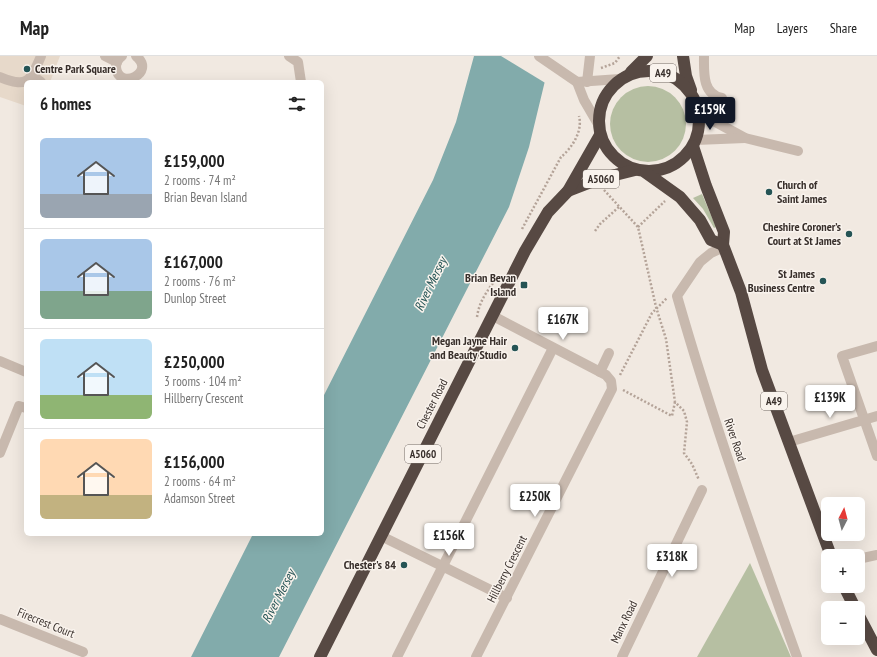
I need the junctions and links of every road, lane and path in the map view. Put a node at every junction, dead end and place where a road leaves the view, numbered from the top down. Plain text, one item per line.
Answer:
1 (41, 56) edge
2 (105, 56) edge
3 (289, 56) edge
4 (539, 56) edge
5 (590, 56) edge
6 (620, 56) edge
7 (648, 56) edge
8 (683, 56) edge
9 (704, 56) edge
10 (140, 58) edge
11 (119, 59) edge
12 (602, 66) dead end
13 (0, 77) edge
14 (624, 78) junction
15 (37, 79) edge
16 (301, 80) edge
17 (24, 81) edge
18 (582, 82) junction
19 (692, 95) junction
20 (722, 98) dead end
21 (577, 112) dead end
22 (699, 113) junction
23 (599, 130) junction
24 (745, 138) junction
25 (694, 143) junction
26 (569, 150) dead end
27 (798, 151) dead end
28 (640, 171) junction
29 (603, 189) dead end
30 (568, 191) junction
31 (666, 200) dead end
32 (620, 206) junction
33 (638, 228) junction
34 (595, 231) dead end
35 (723, 246) junction
36 (677, 296) junction
37 (656, 307) junction
38 (493, 316) junction
39 (877, 346) edge
40 (553, 348) junction
41 (609, 352) dead end
42 (0, 361) edge
43 (24, 371) edge
44 (600, 372) junction
45 (612, 384) junction
46 (675, 402) junction
47 (24, 407) edge
48 (877, 416) edge
49 (863, 420) junction
50 (789, 442) junction
51 (0, 453) edge
52 (877, 456) edge
53 (702, 490) joint
54 (381, 536) junction
55 (828, 549) edge
56 (877, 554) edge
57 (865, 557) edge
58 (443, 566) junction
59 (507, 598) junction
60 (1, 622) edge
61 (865, 627) edge
62 (877, 650) edge
63 (83, 652) dead end
64 (320, 657) edge
65 (397, 657) edge
66 (476, 657) edge
67 (622, 657) edge
68 (797, 657) edge

1 - 15 street
2 - 11 street
3 - 16 street
4 - 18 street
5 - 18 street
6 - 12 path
7 - 14 highway, A49
8 - 19 highway, A49
9 - 20 street
10 - 11 street
13 - 17 street
14 - 18 street
14 - 19 highway, A49
14 - 23 highway, A49
18 - 23 street
19 - 22 highway, A49
21 - 26 path
22 - 24 street
22 - 25 highway, A49
23 - 28 highway
23 - 30 highway, Chester Road / A5060
24 - 25 street
24 - 27 street
25 - 28 highway
25 - 35 highway, A49
28 - 30 highway, Chester Road / A5060
28 - 35 highway
29 - 32 path
30 - 38 highway, Chester Road / A5060
31 - 33 path
32 - 33 path
32 - 34 path
33 - 37 path
35 - 36 street
35 - 50 highway, A49
36 - 37 path
36 - 68 street, River Road
37 - 45 path
37 - 46 path
38 - 40 street
38 - 54 highway, Chester Road / A5060
39 - 49 street
40 - 44 street
40 - 58 street
41 - 44 street
42 - 43 street
44 - 45 street
45 - 46 path
45 - 59 street, Hillberry Crescent
46 - 53 path
47 - 51 street
48 - 49 street
49 - 50 street
49 - 52 street
50 - 55 highway, A49
53 - 67 street, Manx Road
54 - 58 street
54 - 64 highway, Chester Road / A5060
56 - 57 street
58 - 59 street
58 - 65 street
59 - 66 street, Hillberry Crescent
60 - 63 street, Firecrest Court
61 - 62 highway

